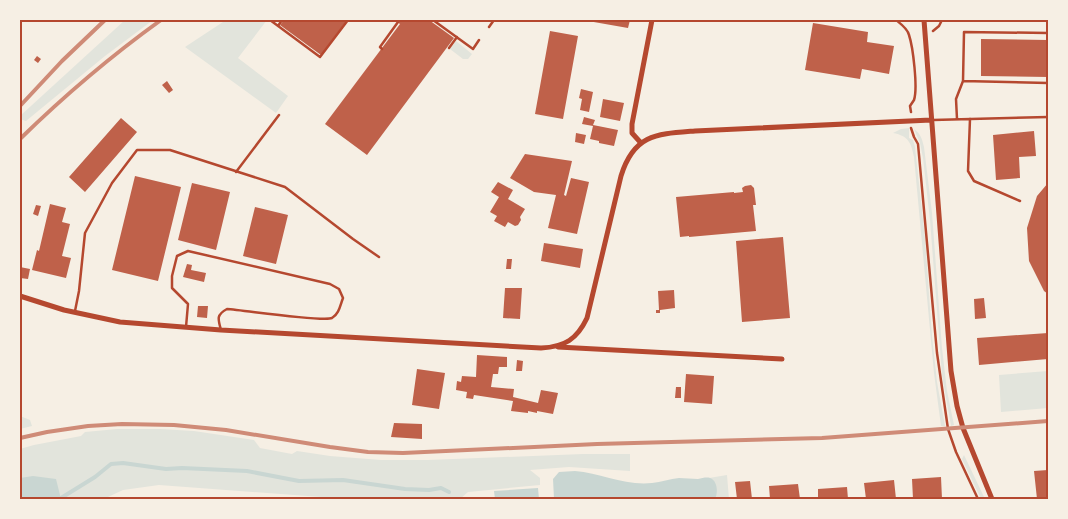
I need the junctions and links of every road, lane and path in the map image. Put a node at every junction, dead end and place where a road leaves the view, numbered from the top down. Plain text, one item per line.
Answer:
1 (270, 20) edge
2 (282, 20) edge
3 (348, 20) edge
4 (433, 20) edge
5 (494, 20) edge
6 (652, 20) edge
7 (896, 20) edge
8 (924, 20) edge
9 (942, 20) edge
10 (398, 22) dead end
11 (278, 26) junction
12 (488, 27) dead end
13 (934, 31) dead end
14 (1048, 33) edge
15 (456, 37) junction
16 (479, 40) dead end
17 (449, 48) dead end
18 (382, 49) dead end
19 (964, 82) junction
20 (1048, 83) edge
21 (279, 115) dead end
22 (1048, 117) edge
23 (957, 119) junction
24 (970, 119) junction
25 (932, 120) junction
26 (911, 121) junction
27 (640, 143) junction
28 (236, 172) junction
29 (1020, 201) dead end
30 (379, 257) dead end
31 (20, 296) edge
32 (74, 312) junction
33 (186, 327) junction
34 (221, 330) junction
35 (555, 347) junction
36 (782, 359) dead end
37 (978, 499) edge
38 (992, 499) edge

1 - 11 path
2 - 11 path
3 - 11 path
4 - 15 path
5 - 12 path
6 - 27 street
7 - 26 path
8 - 25 street
9 - 13 path
10 - 18 path
14 - 19 lane
15 - 16 path
15 - 17 path
19 - 20 lane
19 - 23 lane
21 - 28 lane
22 - 24 lane
23 - 24 lane
23 - 25 lane
24 - 29 lane
25 - 26 street
25 - 38 street
26 - 27 street
26 - 37 path
27 - 35 street
28 - 30 lane
28 - 32 lane
31 - 32 street
32 - 33 street
33 - 34 street
33 - 34 lane
34 - 35 street
35 - 36 street

